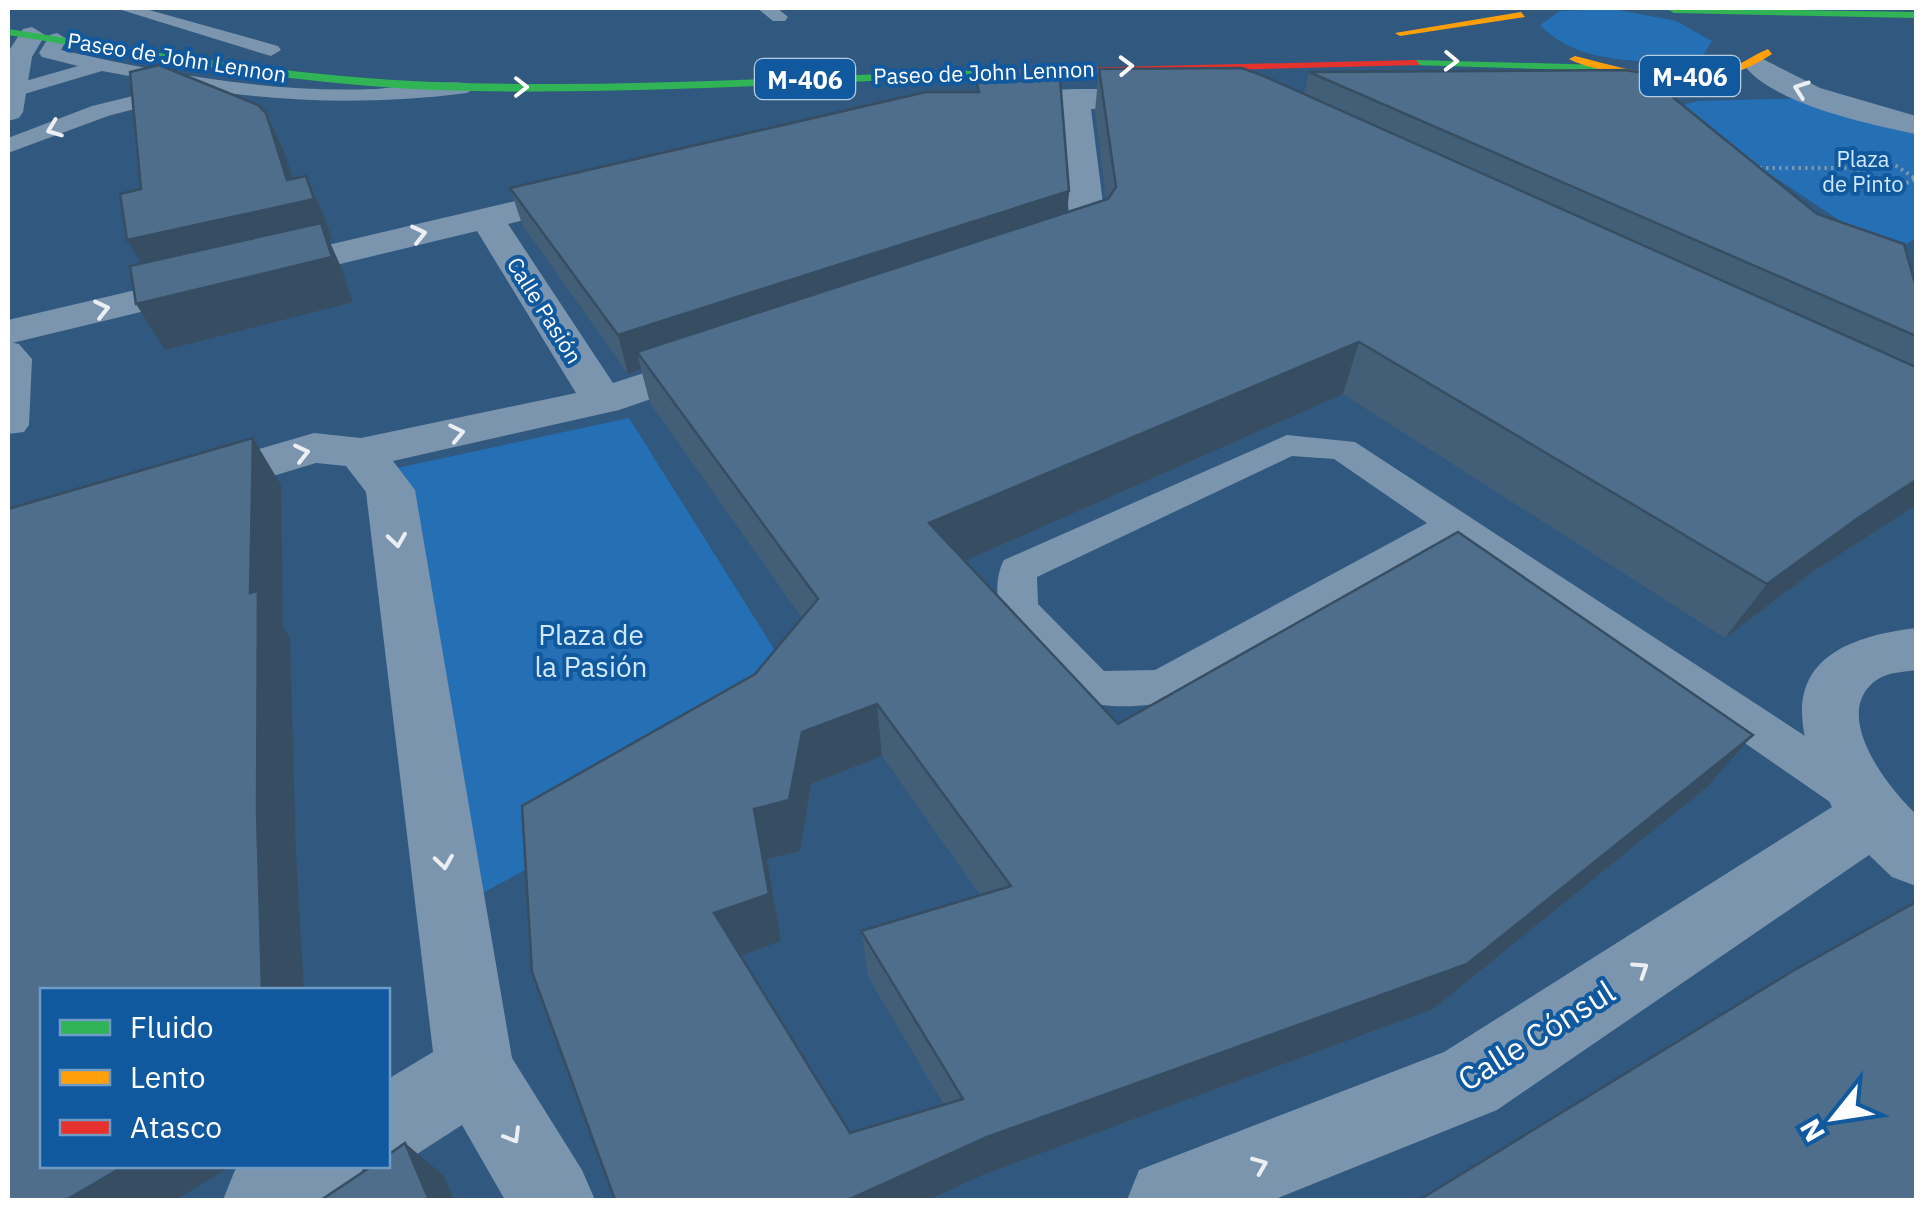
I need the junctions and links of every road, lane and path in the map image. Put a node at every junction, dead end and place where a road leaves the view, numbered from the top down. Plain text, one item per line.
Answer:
1 (1667, 9) edge
2 (115, 15) edge
3 (1916, 15) edge
4 (1532, 24) edge
5 (1368, 36) dead end
6 (26, 37) edge
7 (1916, 37) edge
8 (1862, 38) dead end
9 (1054, 48) dead end
10 (1771, 55) junction
11 (101, 65) junction
12 (1609, 69) junction
13 (76, 74) junction
14 (216, 84) junction
15 (467, 87) junction
16 (1898, 90) dead end
17 (1532, 95) edge
18 (21, 96) edge
19 (1075, 98) junction
20 (1208, 98) edge
21 (138, 100) junction
22 (964, 104) edge
23 (1665, 104) junction
24 (100, 111) junction
25 (1916, 124) edge
26 (8, 146) edge
27 (1742, 168) joint
28 (1850, 168) junction
29 (1915, 183) edge
30 (621, 186) edge
31 (487, 218) junction
32 (1015, 261) edge
33 (8, 332) edge
34 (753, 350) edge
35 (8, 351) edge
36 (603, 402) junction
37 (12, 425) dead end
38 (361, 453) junction
39 (142, 500) edge
40 (1452, 525) junction
41 (1916, 649) edge
42 (1884, 823) edge
43 (475, 1071) junction
44 (390, 1124) edge
45 (319, 1168) edge
46 (265, 1200) edge
47 (552, 1200) edge
48 (1170, 1200) edge

1 - 3 highway, M-406
1 - 10 highway, M-406
2 - 9 highway, Paseo de John Lennon / M-406
4 - 5 highway, M-406
4 - 12 highway, M-406
6 - 11 lane
6 - 15 highway, Paseo de John Lennon / M-406
6 - 18 street
7 - 8 highway
10 - 12 highway, M-406
25 -> 10 street
11 - 13 lane
11 - 14 lane
15 -> 12 highway, Paseo de John Lennon / M-406
12 - 23 street
13 - 18 lane
13 - 21 lane
14 - 15 lane
14 - 21 lane
16 - 25 street
17 - 23 street
18 - 24 lane
19 - 20 street
19 - 22 street
19 - 32 street
21 - 24 lane
23 - 27 street
24 -> 26 lane
27 - 28 path
28 - 29 path
28 - 29 path
30 - 31 street
33 -> 31 street
31 - 36 street, Calle Pasión
34 - 36 street
35 - 37 lane
38 -> 36 street
39 -> 38 street
38 -> 43 street
40 - 40 lane
40 - 42 lane
41 - 42 street
48 -> 42 street, Calle Cónsul
43 - 44 street
43 -> 47 street
45 - 46 street

